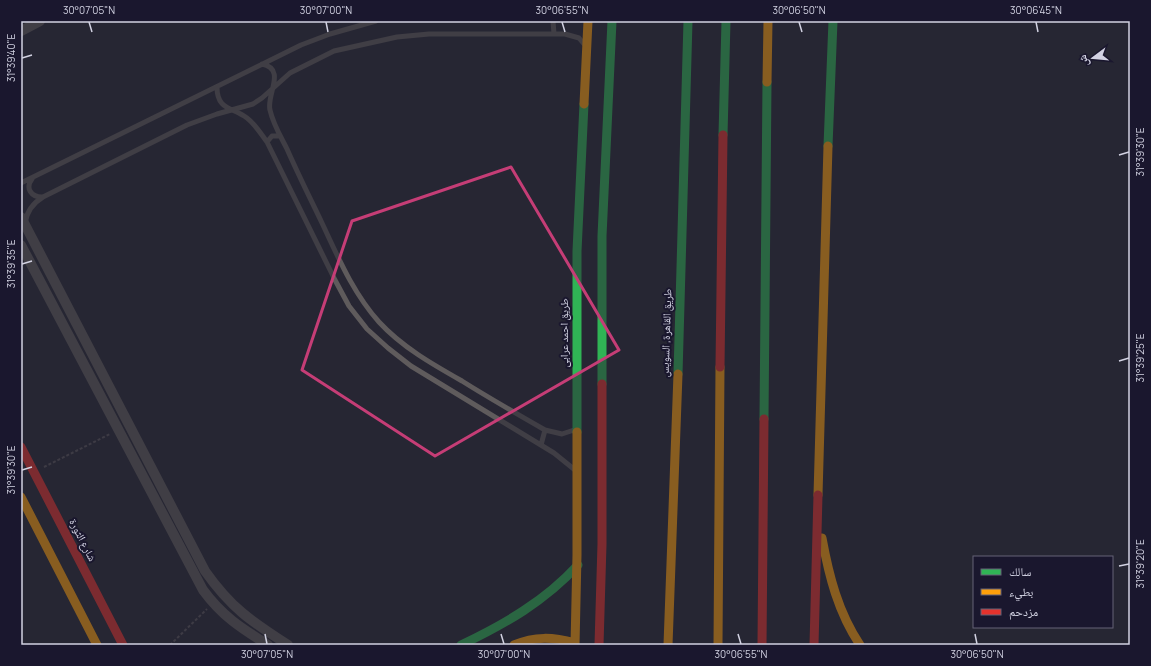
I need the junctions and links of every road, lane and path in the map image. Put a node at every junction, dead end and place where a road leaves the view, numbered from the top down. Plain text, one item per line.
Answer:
1 (40, 21) edge
2 (376, 21) edge
3 (553, 21) edge
4 (588, 21) edge
5 (612, 21) edge
6 (688, 21) edge
7 (726, 21) edge
8 (768, 21) edge
9 (833, 21) edge
10 (21, 30) edge
11 (554, 34) junction
12 (588, 50) junction
13 (262, 64) junction
14 (217, 87) junction
15 (273, 88) junction
16 (232, 110) junction
17 (280, 136) junction
18 (266, 142) junction
19 (32, 179) junction
20 (21, 183) edge
21 (43, 197) junction
22 (23, 221) edge
23 (577, 235) junction
24 (602, 236) junction
25 (21, 245) edge
26 (577, 429) junction
27 (118, 430) junction
28 (545, 430) junction
29 (541, 445) junction
30 (21, 447) edge
31 (34, 472) junction
32 (577, 472) junction
33 (29, 490) edge
34 (818, 505) junction
35 (672, 563) junction
36 (578, 565) junction
37 (213, 603) junction
38 (678, 639) dead end
39 (466, 644) edge
40 (575, 644) edge
41 (97, 645) edge
42 (123, 645) edge
43 (170, 645) edge
44 (268, 645) edge
45 (288, 645) edge
46 (514, 645) edge
47 (599, 645) edge
48 (668, 645) edge
49 (718, 645) edge
50 (762, 645) edge
51 (814, 645) edge
52 (860, 645) edge

1 - 10 street
2 - 13 lane
3 - 11 lane
4 - 12 main road, طريق احمد عرابى
5 - 24 main road
6 - 35 main road, طريق القاهرة, السويس
7 - 49 main road
8 - 50 main road
9 - 34 main road
11 - 12 lane
11 - 15 lane
12 - 23 main road, طريق احمد عرابى
13 - 14 lane
13 - 15 lane
14 - 16 lane
14 - 19 lane
15 - 16 lane
15 - 17 lane
16 - 18 lane
16 - 21 lane
17 - 18 lane
17 - 28 lane
18 - 29 lane
19 - 20 lane
19 - 21 lane
21 - 22 lane
22 - 45 street
23 - 24 main road
23 - 26 main road, طريق احمد عرابى
24 - 47 main road
25 - 27 street
26 - 28 lane
26 - 32 main road, طريق احمد عرابى
27 - 31 path
27 - 37 street
28 - 29 lane
29 - 32 lane
30 - 31 main road, شارع الثورة
31 - 33 main road, شارع الثورة
32 - 36 main road, طريق احمد عرابى
33 - 41 main road, شارع الثورة
33 - 42 main road, شارع الثورة
34 - 51 main road
34 - 52 main road
35 - 38 main road
35 - 48 main road, طريق القاهرة, السويس
36 - 39 main road
36 - 40 main road, طريق احمد عرابى
37 - 43 path
37 - 44 street
40 - 46 main road

